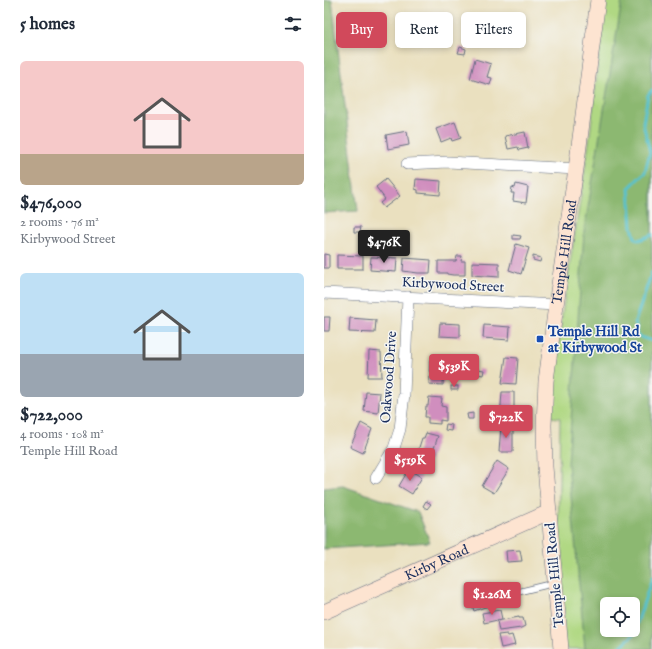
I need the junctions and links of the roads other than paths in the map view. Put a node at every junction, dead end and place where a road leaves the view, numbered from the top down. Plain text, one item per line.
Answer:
1 (598, 0) edge
2 (407, 164) dead end
3 (576, 169) junction
4 (324, 293) edge
5 (408, 297) junction
6 (556, 305) junction
7 (376, 478) dead end
8 (549, 512) junction
9 (555, 583) junction
10 (497, 597) dead end
11 (324, 612) edge
12 (561, 649) edge

1 - 3 main road, Temple Hill Road
2 - 3 street
3 - 6 main road, Temple Hill Road
4 - 5 street, Kirbywood Street
5 - 6 street, Kirbywood Street
5 - 7 street, Oakwood Drive
6 - 8 main road, Temple Hill Road
8 - 9 main road, Temple Hill Road
8 - 11 main road, Kirby Road
9 - 10 lane
9 - 12 main road, Temple Hill Road

